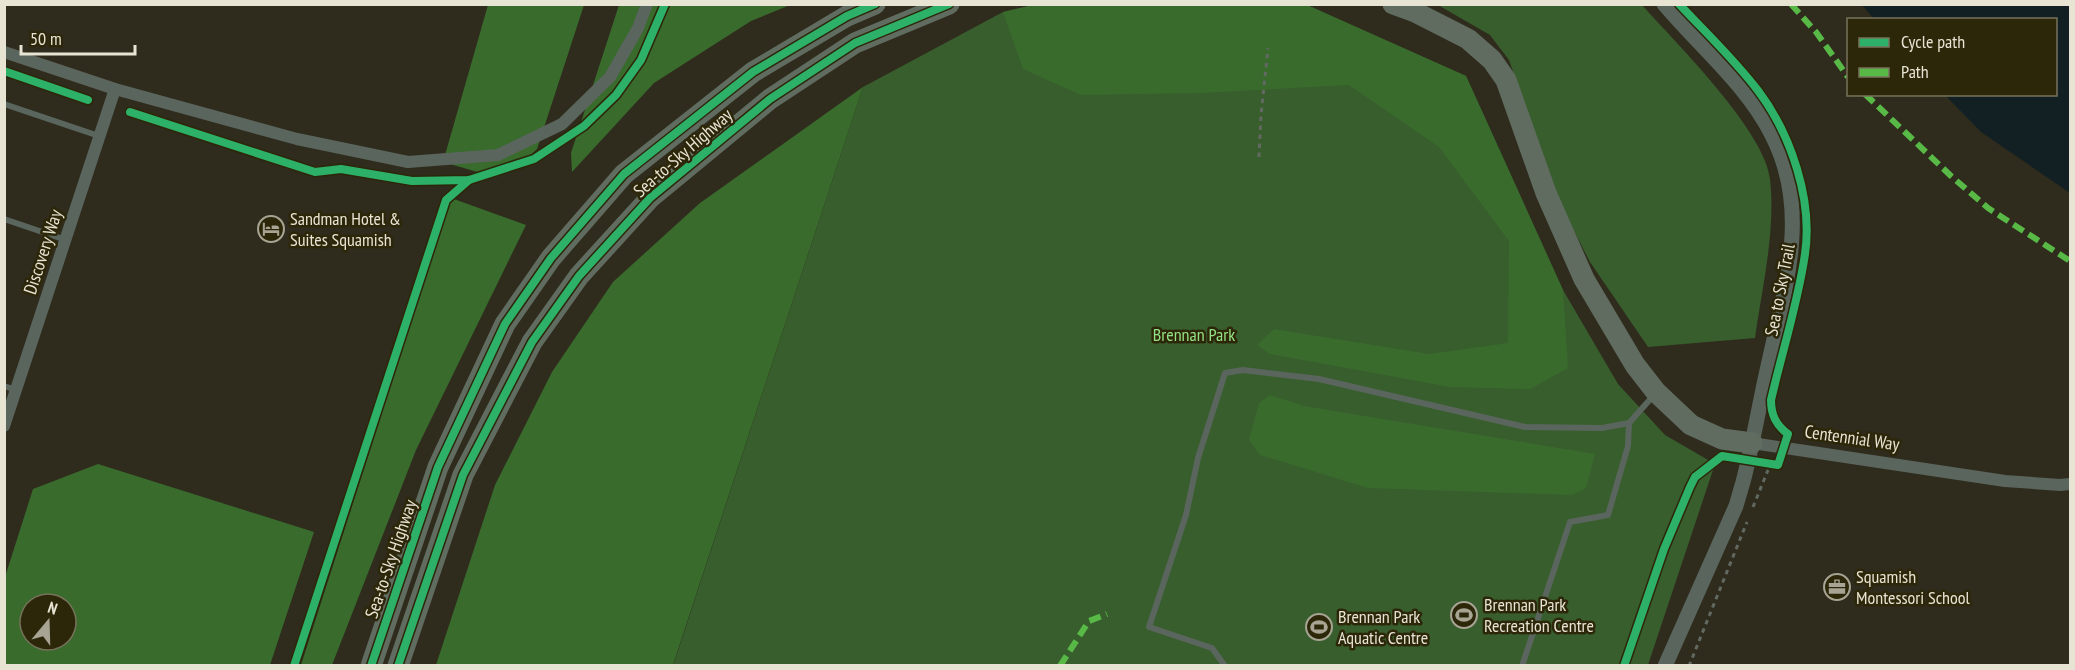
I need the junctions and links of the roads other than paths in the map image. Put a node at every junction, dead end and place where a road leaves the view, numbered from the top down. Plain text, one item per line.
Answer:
1 (647, 4) edge
2 (875, 4) edge
3 (949, 4) edge
4 (1393, 4) edge
5 (1664, 4) edge
6 (4, 52) edge
7 (115, 89) junction
8 (4, 104) edge
9 (99, 136) junction
10 (4, 219) edge
11 (66, 240) junction
12 (10, 388) edge
13 (1656, 392) junction
14 (1629, 423) junction
15 (4, 426) edge
16 (1752, 443) junction
17 (2070, 484) edge
18 (372, 666) edge
19 (398, 666) edge
20 (1225, 666) edge
21 (1522, 666) edge
22 (1665, 666) edge

1 - 7 street
2 - 18 highway, Sea-to-Sky Highway
3 - 19 highway, Sea-to-Sky Highway
4 - 13 highway
5 - 16 street
6 - 7 street
7 - 9 street, Discovery Way
8 - 9 lane
9 - 11 street, Discovery Way
10 - 11 lane
11 - 12 street, Discovery Way
12 - 15 street, Discovery Way
13 - 14 lane
13 - 16 highway
14 - 20 lane
14 - 21 lane
16 - 17 street, Centennial Way
16 - 22 street

